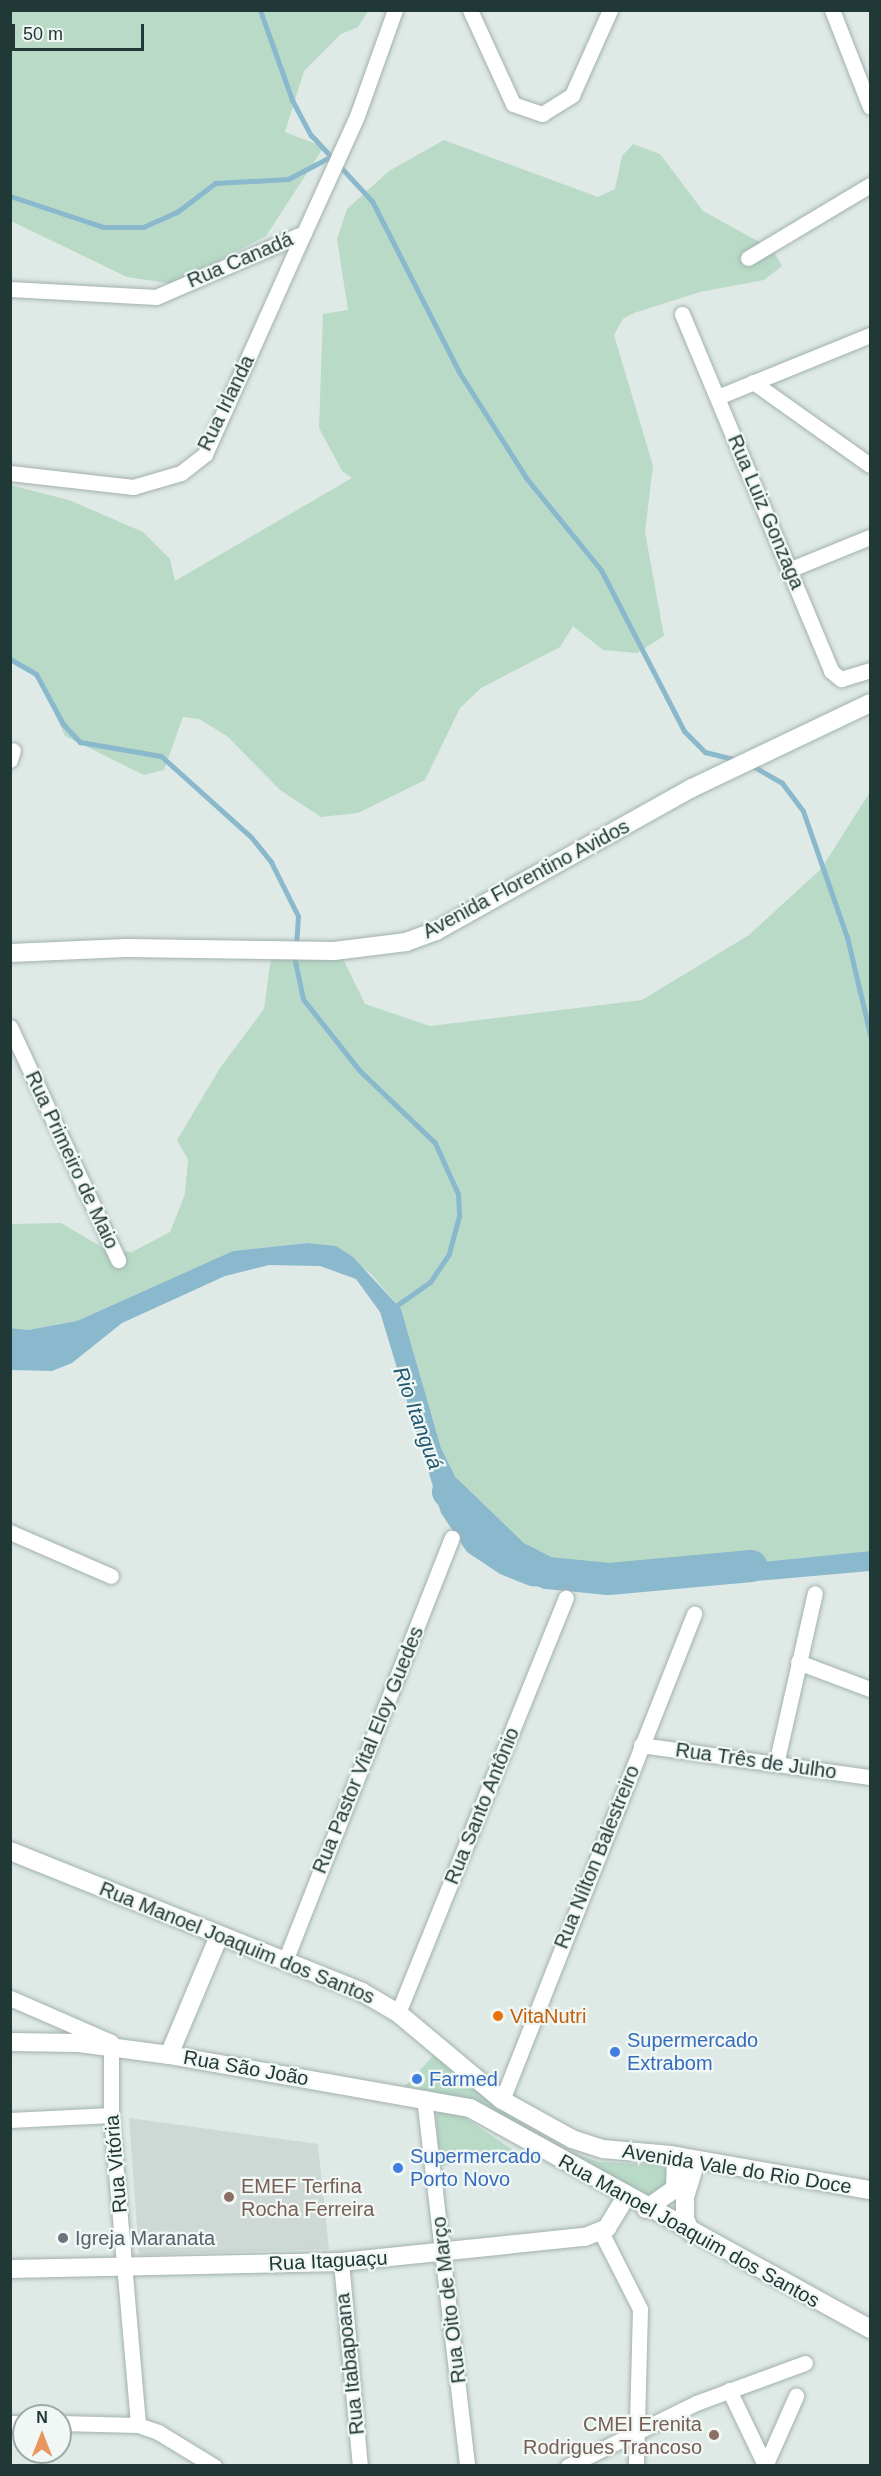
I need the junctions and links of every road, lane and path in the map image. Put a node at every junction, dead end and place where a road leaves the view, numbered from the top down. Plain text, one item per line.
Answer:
1 (395, 10) edge
2 (470, 10) edge
3 (610, 10) edge
4 (832, 10) edge
5 (870, 107) edge
6 (870, 184) edge
7 (304, 233) junction
8 (748, 258) dead end
9 (10, 289) edge
10 (682, 314) dead end
11 (870, 335) edge
12 (753, 382) junction
13 (720, 396) junction
14 (870, 465) edge
15 (10, 473) edge
16 (870, 537) edge
17 (791, 568) junction
18 (870, 670) edge
19 (870, 703) edge
20 (10, 953) edge
21 (10, 1027) edge
22 (118, 1260) dead end
23 (10, 1532) edge
24 (452, 1538) dead end
25 (111, 1576) dead end
26 (815, 1593) dead end
27 (566, 1598) dead end
28 (694, 1614) dead end
29 (798, 1662) junction
30 (870, 1689) edge
31 (641, 1745) junction
32 (776, 1764) junction
33 (870, 1777) edge
34 (10, 1851) edge
35 (219, 1936) junction
36 (285, 1961) junction
37 (10, 1998) edge
38 (398, 2013) junction
39 (10, 2042) edge
40 (111, 2047) junction
41 (169, 2055) junction
42 (424, 2098) junction
43 (502, 2100) junction
44 (478, 2111) joint
45 (111, 2115) junction
46 (10, 2120) edge
47 (603, 2149) joint
48 (676, 2156) junction
49 (696, 2161) junction
50 (870, 2190) edge
51 (624, 2198) junction
52 (646, 2209) junction
53 (601, 2232) junction
54 (691, 2232) junction
55 (444, 2252) junction
56 (340, 2262) junction
57 (126, 2268) junction
58 (10, 2269) edge
59 (870, 2329) edge
60 (805, 2363) dead end
61 (729, 2390) junction
62 (796, 2396) dead end
63 (72, 2423) edge
64 (138, 2425) junction
65 (640, 2431) junction
66 (765, 2465) edge
67 (214, 2466) edge
68 (360, 2466) edge
69 (467, 2466) edge
70 (568, 2466) edge
71 (636, 2466) edge

1 - 7 street, Rua Canadá
2 - 3 street
4 - 5 street
6 - 8 street
7 - 9 street, Rua Canadá
7 - 15 street, Rua Irlanda
10 - 13 street, Rua Luiz Gonzaga
11 - 12 street
12 - 13 street
12 - 14 street
13 - 17 street, Rua Luiz Gonzaga
16 - 17 street
17 - 18 street, Rua Luiz Gonzaga
19 - 20 main road, Avenida Florentino Avidos
21 - 22 street, Rua Primeiro de Maio
23 - 25 street
24 - 36 street, Rua Pastor Vital Eloy Guedes
26 - 29 street
27 - 38 street, Rua Santo Antônio
28 - 31 street, Rua Nílton Balestreiro
29 - 30 street
29 - 32 street
31 - 32 street, Rua Três de Julho
31 - 43 street, Rua Nílton Balestreiro
32 - 33 street, Rua Três de Julho
34 - 35 main road, Rua Manoel Joaquim dos Santos
35 - 36 main road, Rua Manoel Joaquim dos Santos
35 - 41 main road
36 - 38 main road, Rua Manoel Joaquim dos Santos
37 - 40 street
38 - 43 main road, Rua Manoel Joaquim dos Santos
39 - 40 main road, Rua São João
40 - 41 main road, Rua São João
40 - 45 street, Rua Vitória
41 - 42 main road, Rua São João
42 - 44 main road, Rua São João
42 - 55 street, Rua Oito de Março
43 - 47 main road, Rua Manoel Joaquim dos Santos
44 - 51 main road, Rua Manoel Joaquim dos Santos
45 - 46 street
45 - 57 street, Rua Vitória
47 - 48 main road, Avenida Vale do Rio Doce
48 - 49 main road, Avenida Vale do Rio Doce
48 - 52 main road
49 - 50 main road, Avenida Vale do Rio Doce
49 - 54 main road
51 - 52 main road, Rua Manoel Joaquim dos Santos
51 - 53 main road
52 - 54 main road, Rua Manoel Joaquim dos Santos
53 - 55 main road, Rua Itaguaçu
53 - 65 street
54 - 59 main road, Rua Manoel Joaquim dos Santos
55 - 56 main road, Rua Itaguaçu
55 - 69 street, Rua Oito de Março
56 - 57 main road, Rua Itaguaçu
56 - 68 street, Rua Itabapoana
57 - 58 main road, Rua Itaguaçu
57 - 64 street, Rua Vitória
60 - 61 street
61 - 65 street
61 - 66 street
62 - 66 street
63 - 64 street
64 - 67 street
65 - 70 street
65 - 71 street

